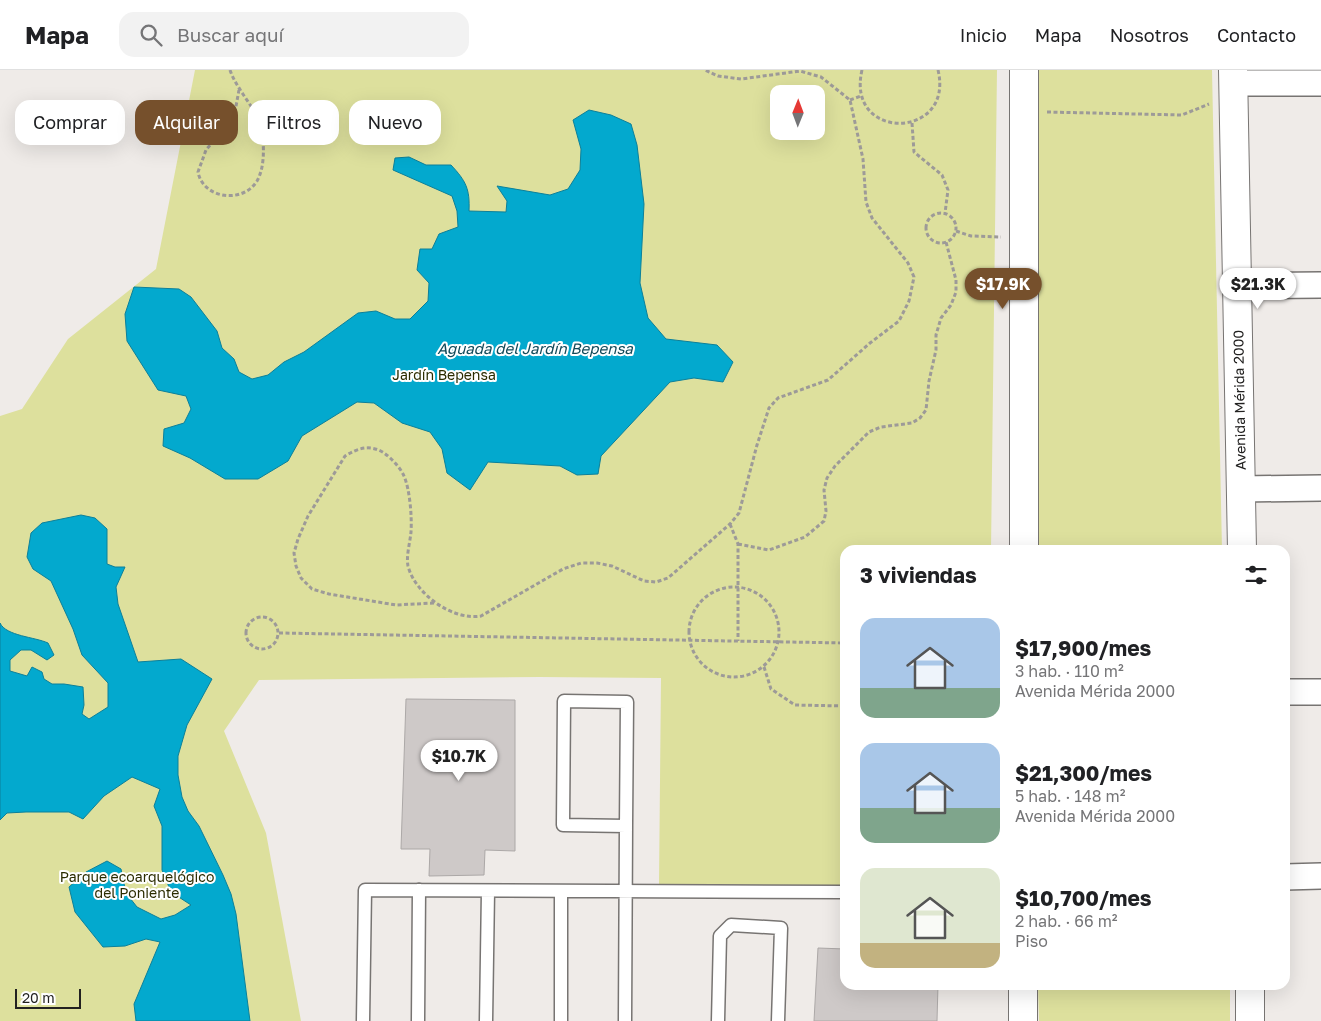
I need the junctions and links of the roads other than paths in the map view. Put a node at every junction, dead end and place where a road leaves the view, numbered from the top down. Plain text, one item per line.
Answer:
1 (1024, 70) edge
2 (1321, 83) edge
3 (1233, 85) edge
4 (1321, 285) edge
5 (1237, 286) junction
6 (1321, 488) edge
7 (1241, 489) junction
8 (1024, 545) edge
9 (1242, 545) edge
10 (1290, 692) edge
11 (1321, 692) edge
12 (626, 826) junction
13 (1321, 876) edge
14 (1290, 877) edge
15 (419, 890) junction
16 (488, 891) junction
17 (561, 891) junction
18 (626, 891) junction
19 (840, 892) edge
20 (1023, 990) edge
21 (1250, 990) edge
22 (363, 1021) edge
23 (418, 1021) edge
24 (486, 1021) edge
25 (560, 1021) edge
26 (625, 1021) edge
27 (718, 1021) edge
28 (778, 1021) edge
29 (1023, 1021) edge
30 (1250, 1021) edge

1 - 8 main road
2 - 3 street
3 - 5 main road, Avenida Mérida 2000
4 - 5 street
5 - 7 main road, Avenida Mérida 2000
6 - 7 street
7 - 9 main road, Avenida Mérida 2000
10 - 11 street
12 - 12 lane
12 - 18 lane
13 - 14 street
15 - 16 lane
15 - 22 lane
15 - 23 lane
16 - 17 lane
16 - 24 lane
17 - 18 lane
17 - 25 lane
18 - 19 lane
18 - 26 lane
20 - 29 main road
21 - 30 main road
27 - 28 lane

